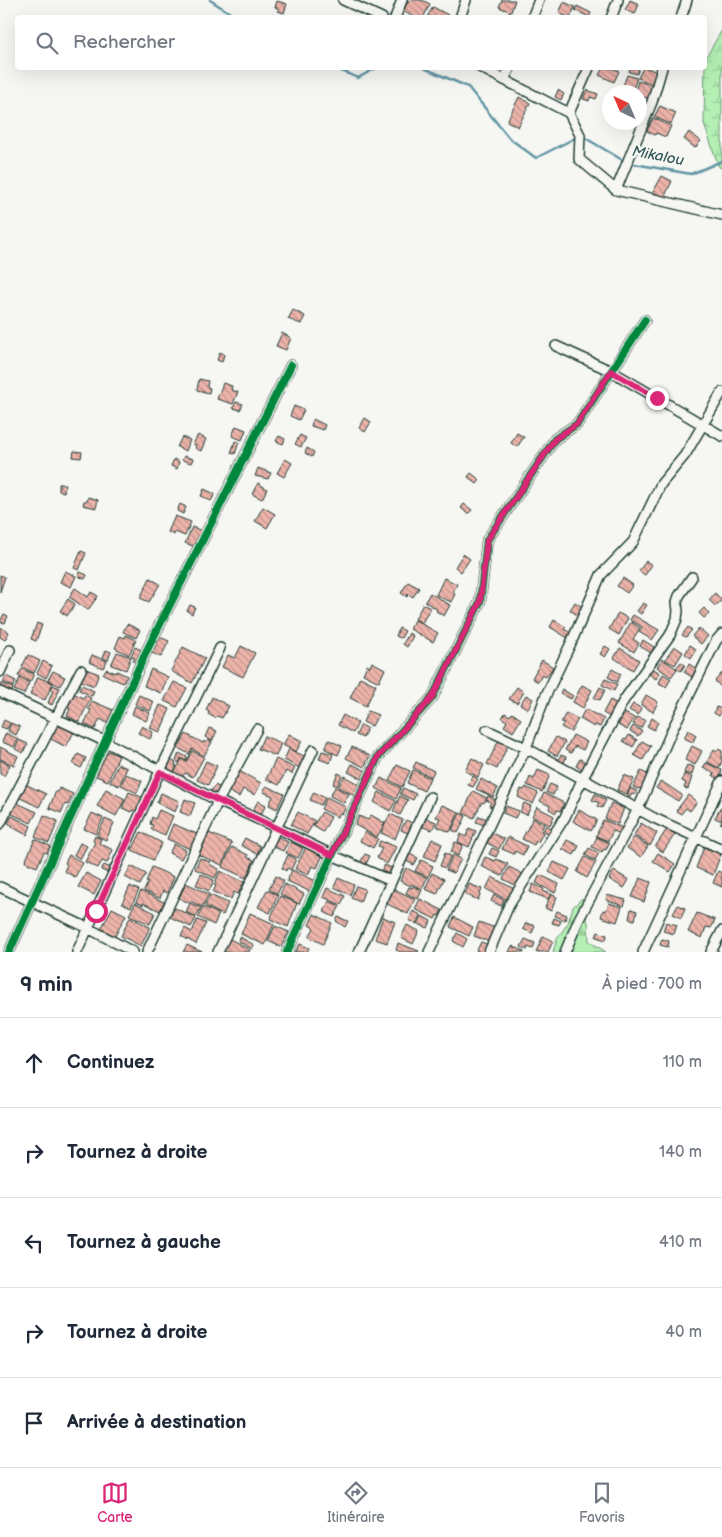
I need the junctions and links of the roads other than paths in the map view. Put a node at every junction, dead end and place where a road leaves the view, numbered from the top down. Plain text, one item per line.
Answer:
1 (343, 0) edge
2 (402, 0) edge
3 (466, 0) edge
4 (539, 0) edge
5 (618, 0) edge
6 (688, 0) edge
7 (376, 15) edge
8 (396, 15) edge
9 (461, 15) edge
10 (533, 15) edge
11 (612, 15) edge
12 (682, 15) edge
13 (485, 70) edge
14 (509, 70) edge
15 (588, 70) edge
16 (661, 70) edge
17 (504, 80) junction
18 (569, 113) junction
19 (616, 190) junction
20 (722, 215) edge
21 (645, 320) dead end
22 (556, 346) dead end
23 (291, 365) dead end
24 (611, 371) junction
25 (722, 392) edge
26 (703, 424) junction
27 (722, 436) edge
28 (692, 577) dead end
29 (722, 634) edge
30 (220, 648) dead end
31 (10, 650) dead end
32 (81, 670) dead end
33 (0, 672) edge
34 (0, 692) edge
35 (55, 718) junction
36 (257, 729) dead end
37 (486, 730) dead end
38 (104, 741) junction
39 (526, 748) junction
40 (313, 750) dead end
41 (160, 772) junction
42 (582, 780) junction
43 (722, 781) edge
44 (430, 797) dead end
45 (218, 801) junction
46 (638, 810) junction
47 (0, 824) edge
48 (275, 827) junction
49 (695, 837) junction
50 (722, 849) edge
51 (332, 855) junction
52 (391, 881) junction
53 (0, 887) edge
54 (32, 902) junction
55 (88, 928) junction
56 (722, 931) edge
57 (9, 952) edge
58 (77, 952) edge
59 (133, 952) edge
60 (147, 952) edge
61 (218, 952) edge
62 (288, 952) edge
63 (359, 952) edge
64 (429, 952) edge
65 (489, 952) edge
66 (565, 952) edge
67 (643, 952) edge
68 (711, 952) edge

1 - 7 street
2 - 8 street
3 - 9 street
4 - 10 street
5 - 11 street
6 - 12 street
13 - 17 street
14 - 17 street
15 - 18 street
16 - 19 street
17 - 18 street
18 - 19 street
19 - 20 street
21 - 24 street
22 - 24 street
23 - 38 street
24 - 26 street
24 - 51 street
25 - 26 street
26 - 27 street
26 - 39 street
28 - 42 street
29 - 46 street
30 - 41 street
31 - 33 street
32 - 35 street
34 - 35 street
35 - 38 street
35 - 47 street
36 - 45 street
37 - 39 street
38 - 41 street
38 - 54 street
39 - 42 street
39 - 64 street
40 - 48 street
41 - 45 street
41 - 55 street
42 - 46 street
42 - 65 street
43 - 49 street
44 - 52 street
45 - 48 street
45 - 60 street
46 - 49 street
46 - 66 street
48 - 51 street
48 - 61 street
49 - 50 street
49 - 67 street
51 - 52 street
51 - 62 street
52 - 63 street
53 - 54 street
54 - 55 street
54 - 57 street
55 - 58 street
55 - 59 street
56 - 68 street

